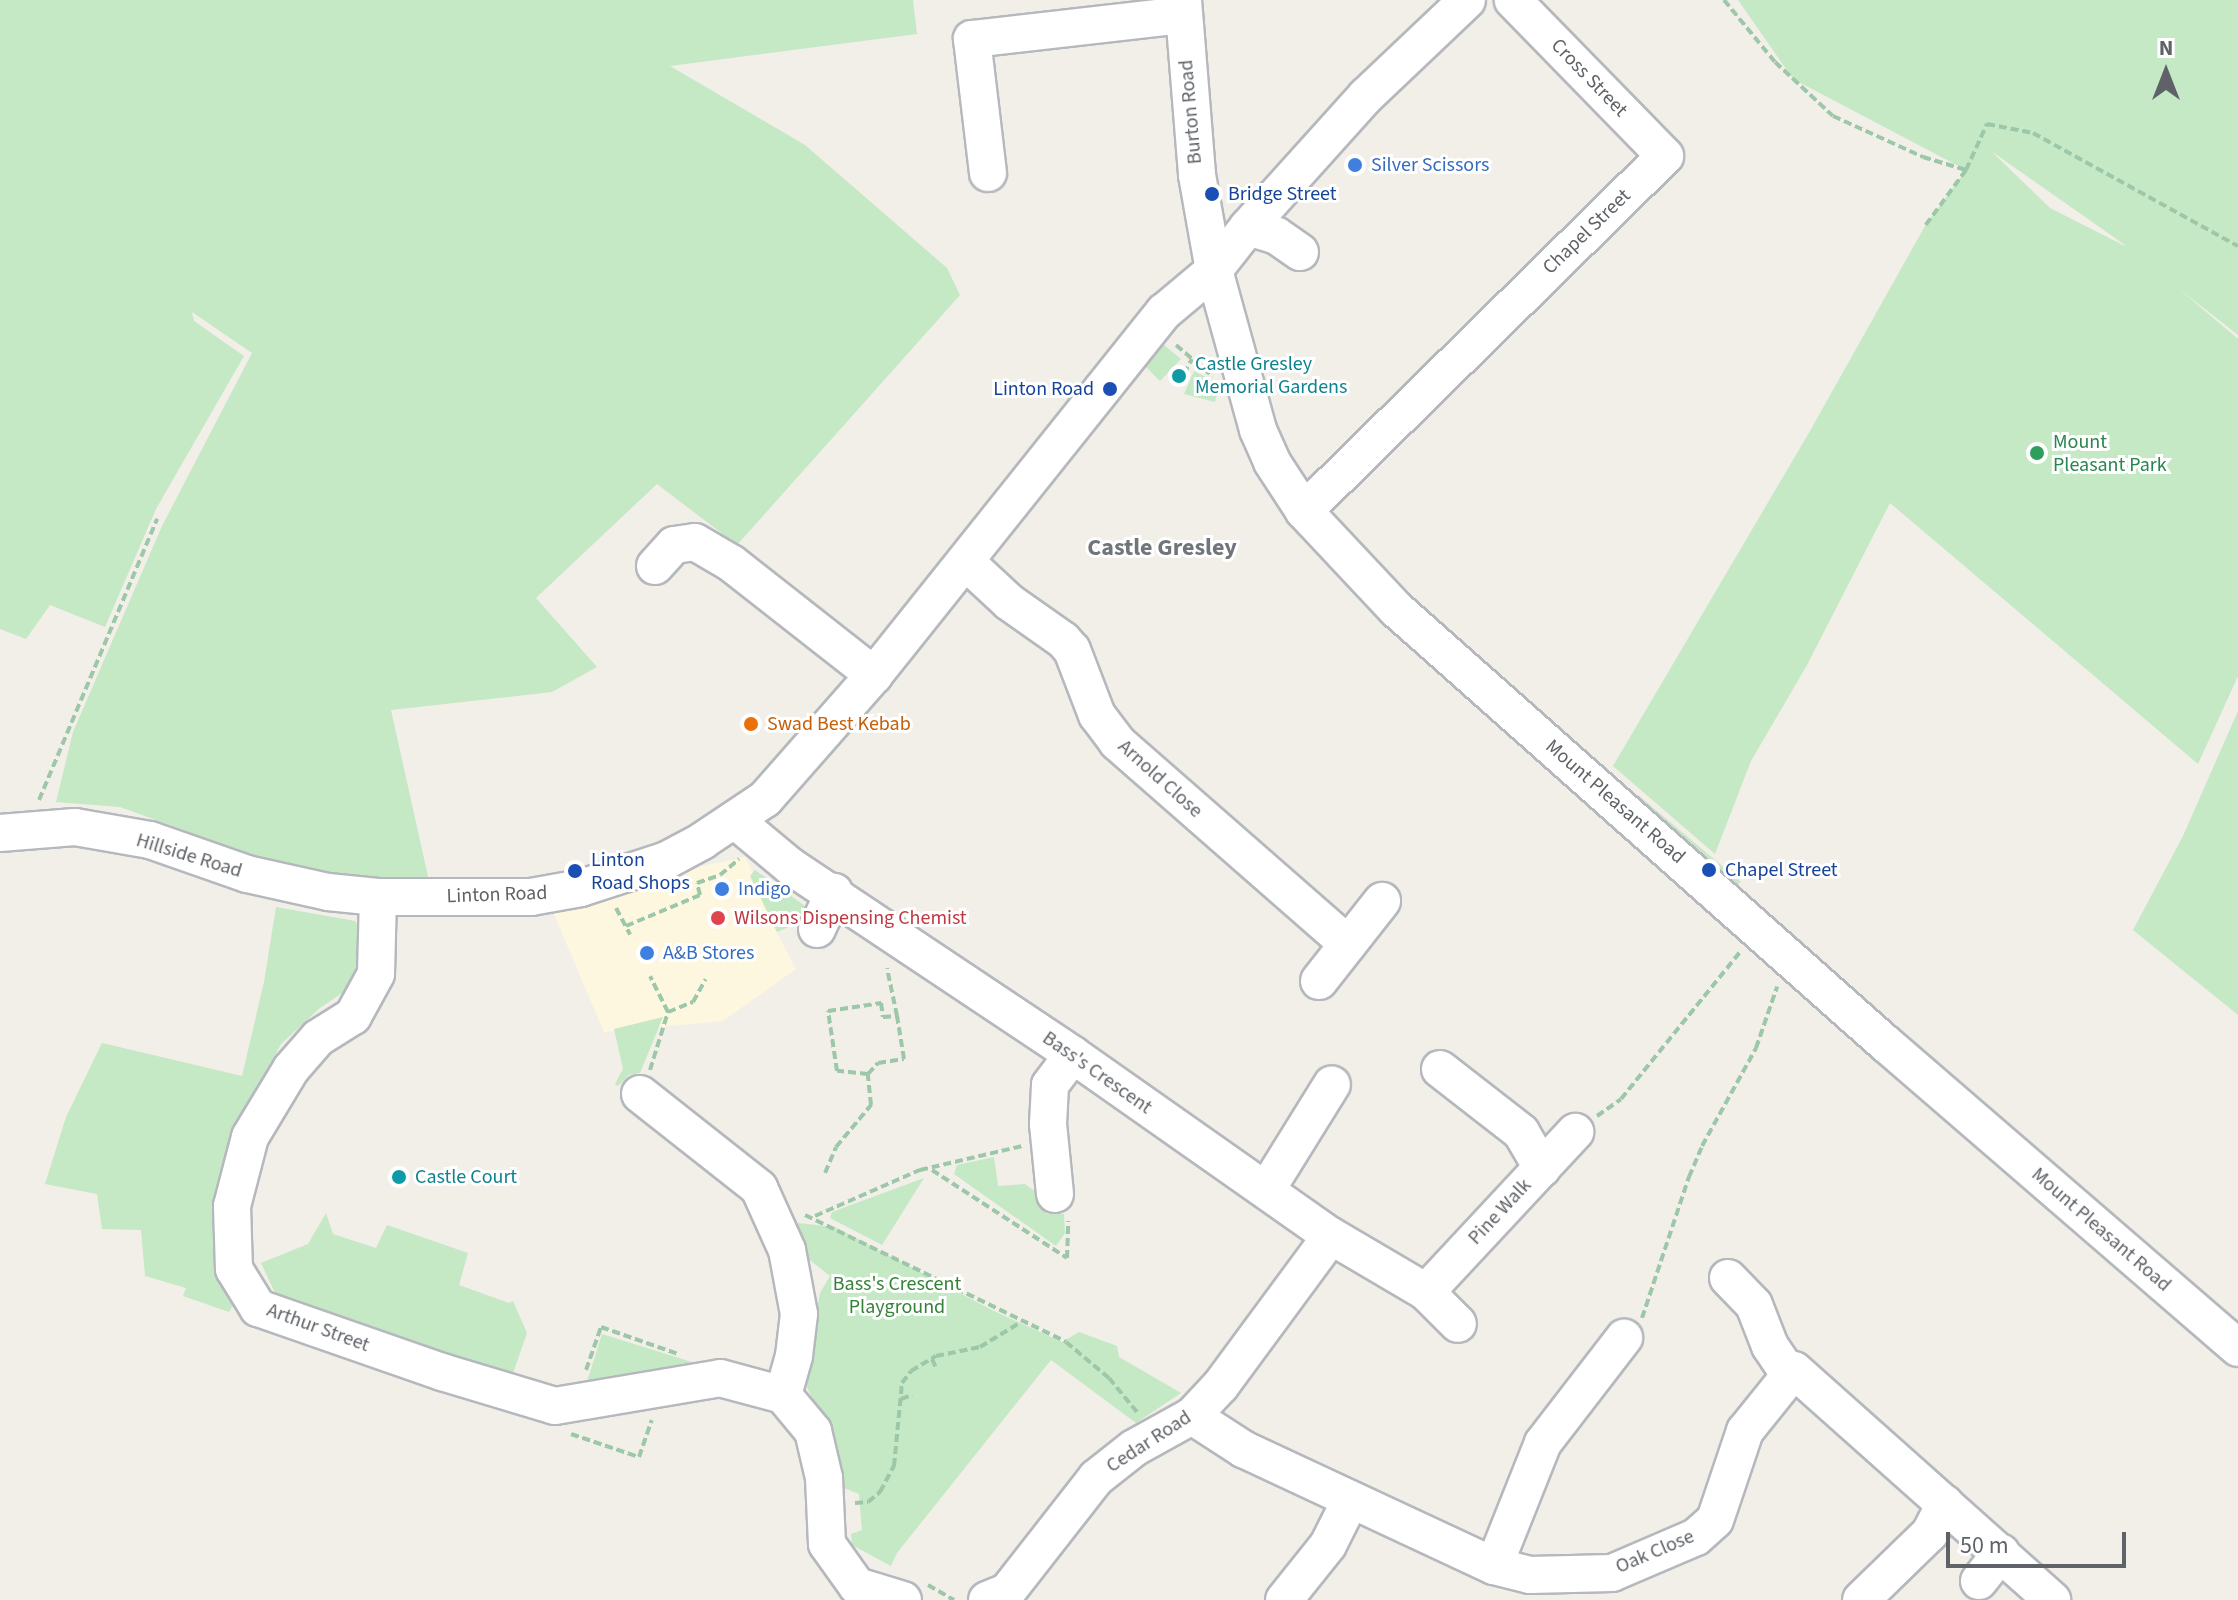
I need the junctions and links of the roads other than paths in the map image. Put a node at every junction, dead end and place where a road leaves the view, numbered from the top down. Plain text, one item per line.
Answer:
1 (1467, 0) edge
2 (1513, 0) edge
3 (1183, 7) edge
4 (1665, 156) joint
5 (988, 173) dead end
6 (1248, 227) junction
7 (1300, 252) dead end
8 (1214, 270) junction
9 (1304, 511) junction
10 (966, 562) junction
11 (655, 566) dead end
12 (874, 675) junction
13 (15, 831) edge
14 (749, 832) junction
15 (328, 892) joint
16 (834, 892) junction
17 (378, 897) junction
18 (1382, 901) dead end
19 (817, 929) dead end
20 (1348, 944) junction
21 (1319, 981) dead end
22 (1073, 1055) junction
23 (1440, 1069) dead end
24 (1332, 1084) dead end
25 (640, 1094) road end
26 (1575, 1132) road end
27 (1542, 1168) junction
28 (1267, 1189) junction
29 (1055, 1194) road end
30 (1331, 1236) junction
31 (1728, 1278) dead end
32 (1426, 1292) junction
33 (1458, 1324) dead end
34 (1624, 1338) road end
35 (2238, 1348) edge
36 (1790, 1376) junction
37 (783, 1395) junction
38 (1192, 1416) junction
39 (1350, 1501) junction
40 (1945, 1504) junction
41 (1494, 1566) junction
42 (1614, 1586) edge
43 (903, 1600) edge
44 (987, 1600) edge
45 (1284, 1600) edge
46 (1861, 1600) edge
47 (2052, 1600) edge

1 - 6 street
2 - 4 street, Cross Street
3 - 5 street
3 - 8 street, Burton Road
4 - 9 street, Chapel Street
6 - 7 street
6 - 8 street
8 - 9 street, Mount Pleasant Road
8 - 10 street, Linton Road
9 - 35 street, Mount Pleasant Road
10 - 12 street, Linton Road
10 - 20 street, Arnold Close
11 - 12 street
12 - 14 street, Linton Road
13 - 15 street, Hillside Road
14 - 16 street, Bass's Crescent
14 - 17 street, Linton Road
15 - 17 street, Linton Road
16 - 19 street
16 - 22 street, Bass's Crescent
17 - 37 street, Arthur Street
18 - 20 street
20 - 21 street
22 - 28 street, Bass's Crescent
22 - 29 street
23 - 27 street
24 - 28 street
25 - 37 street
26 - 27 street, Pine Walk
27 - 32 street, Pine Walk
28 - 30 street, Bass's Crescent
30 - 32 street, Bass's Crescent
30 - 38 street, Cedar Road
31 - 36 street
32 - 33 street, Bass's Crescent
34 - 41 street
36 - 40 street
36 - 42 street, Oak Close
37 - 43 street
38 - 39 street, Oak Close
38 - 44 street, Cedar Road
39 - 41 street, Oak Close
39 - 45 street
40 - 46 street
40 - 47 street
41 - 42 street, Oak Close

